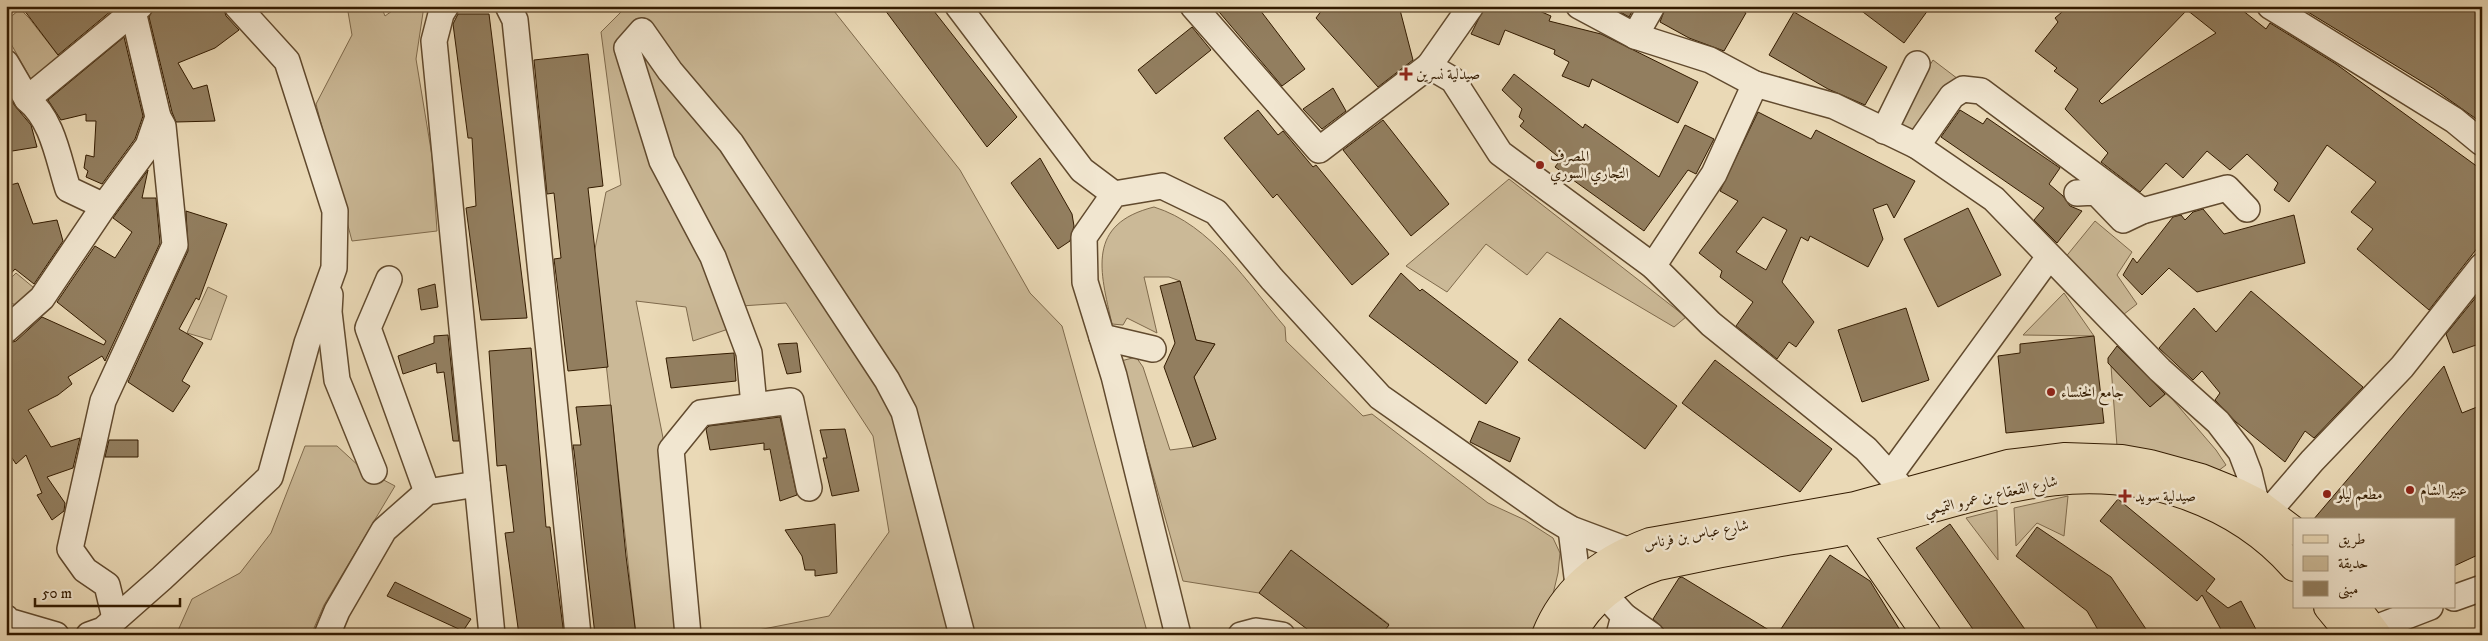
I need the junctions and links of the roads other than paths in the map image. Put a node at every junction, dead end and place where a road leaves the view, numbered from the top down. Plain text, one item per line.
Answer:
1 (238, 6) edge
2 (446, 6) edge
3 (508, 6) edge
4 (958, 6) edge
5 (1193, 6) edge
6 (1471, 6) edge
7 (1578, 6) edge
8 (1652, 6) edge
9 (2270, 6) edge
10 (136, 9) edge
11 (1636, 36) junction
12 (6, 63) edge
13 (1917, 64) dead end
14 (1429, 66) junction
15 (1755, 84) junction
16 (27, 99) junction
17 (158, 117) junction
18 (1884, 131) junction
19 (2482, 143) edge
20 (1918, 146) junction
21 (2077, 192) dead end
22 (1114, 194) junction
23 (104, 206) junction
24 (2247, 209) dead end
25 (2142, 211) junction
26 (2049, 257) junction
27 (1653, 266) junction
28 (2482, 266) edge
29 (334, 268) junction
30 (389, 279) dead end
31 (6, 330) edge
32 (1102, 337) junction
33 (1154, 348) dead end
34 (754, 406) junction
35 (374, 471) dead end
36 (1898, 483) junction
37 (477, 484) junction
38 (809, 488) dead end
39 (427, 492) junction
40 (2262, 507) junction
41 (1854, 518) junction
42 (1571, 529) junction
43 (2293, 530) edge
44 (1636, 560) junction
45 (2293, 566) edge
46 (2482, 588) edge
47 (1592, 595) junction
48 (2456, 597) edge
49 (2330, 608) edge
50 (2356, 608) edge
51 (2428, 608) edge
52 (6, 618) edge
53 (116, 618) junction
54 (1622, 625) edge
55 (2367, 633) edge
56 (56, 635) edge
57 (89, 635) edge
58 (327, 635) edge
59 (492, 635) edge
60 (578, 635) edge
61 (688, 635) edge
62 (962, 635) edge
63 (1178, 635) edge
64 (1241, 635) edge
65 (1282, 635) edge
66 (1546, 635) edge
67 (1572, 635) edge
68 (1651, 635) edge
69 (1927, 635) edge

1 - 29 street
2 - 37 street
3 - 60 street
4 - 22 street
5 - 14 street
6 - 14 street
7 - 11 street
8 - 11 street
9 - 19 street
10 - 16 street
10 - 17 street
11 - 15 street
12 - 16 street
13 - 18 street
14 - 27 street
15 - 18 street
15 - 27 street
16 - 23 street
17 - 23 street
17 - 53 street
18 - 20 street
20 - 25 street
20 - 26 street
21 - 25 street
22 - 32 street
22 - 42 street
23 - 31 street
24 - 25 street
26 - 36 street
26 - 40 street
27 - 36 street
28 - 40 street
29 - 35 street
29 - 53 street
30 - 39 street
32 - 33 street
32 - 63 street
34 - 38 street
34 - 61 street
34 - 62 street
36 - 40 main road, شارع القعقاع بن عمرو التميمي
36 - 41 main road, شارع القعقاع بن عمرو التميمي
37 - 39 street
37 - 59 street
39 - 58 street
40 - 43 main road, شارع القعقاع بن عمرو التميمي
41 - 44 main road, شارع عباس بن فرناس
41 - 45 main road, شارع القعقاع بن عمرو التميمي
41 - 69 main road
42 - 44 street
42 - 47 street
44 - 47 main road, شارع عباس بن فرناس
46 - 48 street
47 - 54 street
47 - 66 main road, شارع عباس بن فرناس
47 - 67 main road, شارع عباس بن فرناس
49 - 55 main road
50 - 55 main road
51 - 55 street
52 - 56 street
53 - 57 street
54 - 68 street
64 - 65 street

